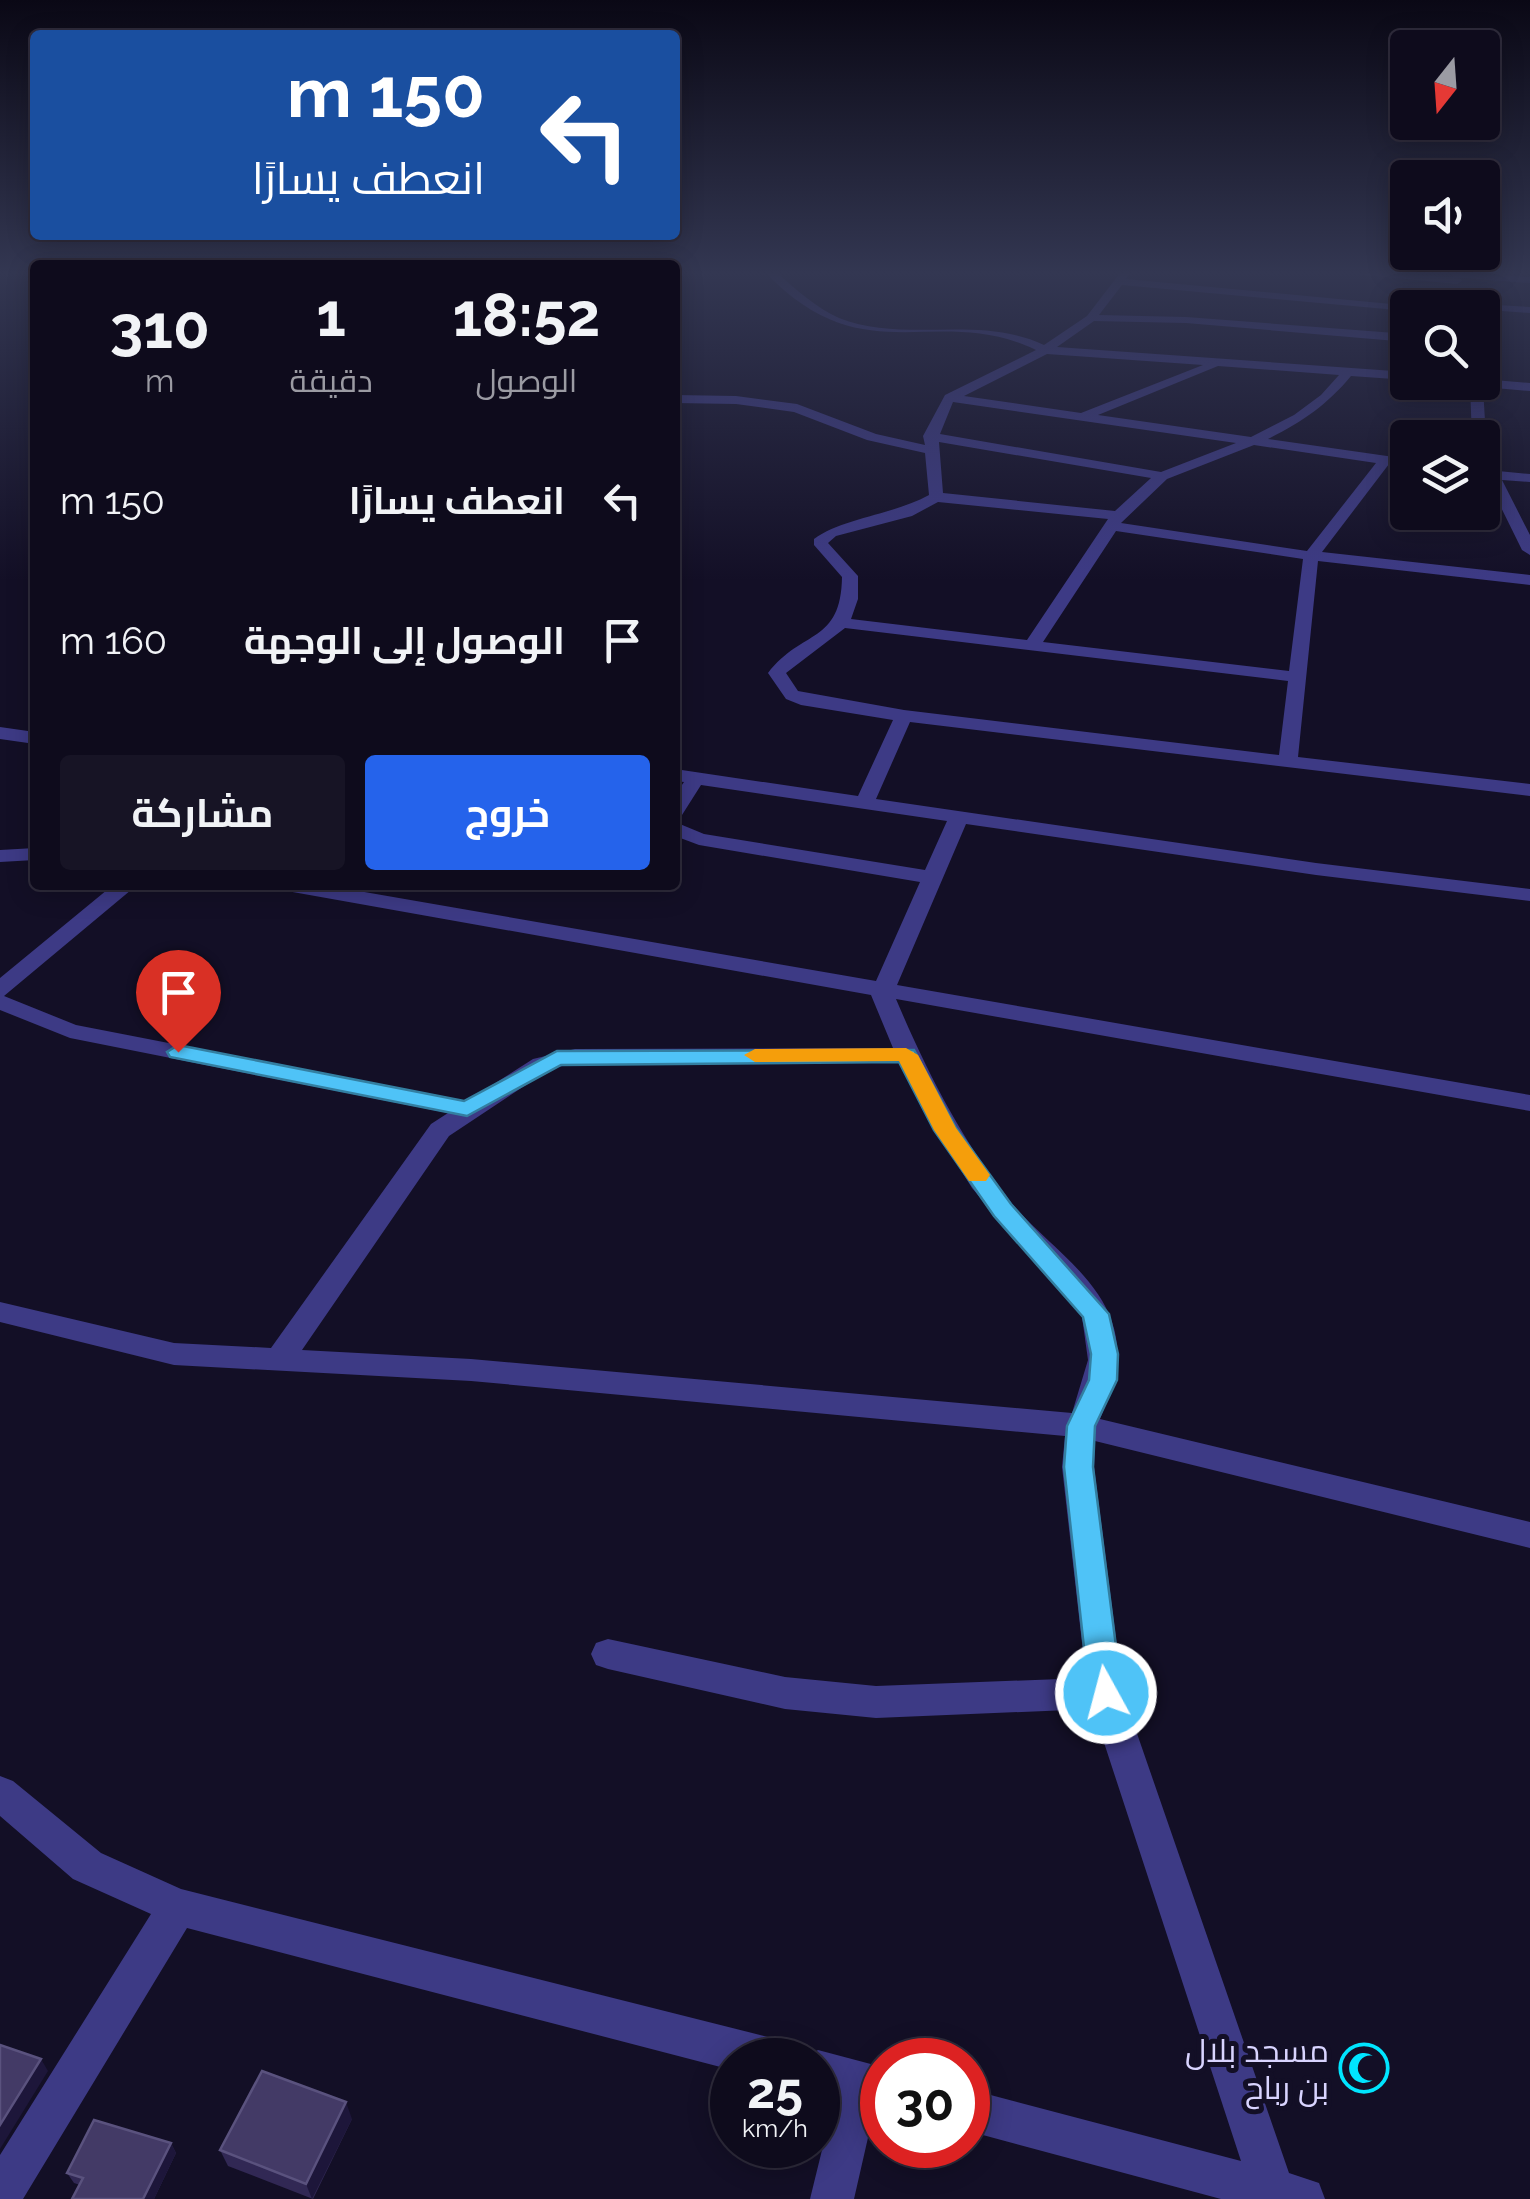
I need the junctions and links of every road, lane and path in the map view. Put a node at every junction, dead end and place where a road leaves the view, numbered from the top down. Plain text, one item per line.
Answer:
1 (994, 376) edge
2 (1186, 376) edge
3 (1345, 376) edge
4 (1500, 385) edge
5 (1530, 388) edge
6 (950, 398) junction
7 (680, 399) edge
8 (1082, 416) junction
9 (1255, 440) junction
10 (930, 443) junction
11 (1385, 460) junction
12 (1390, 461) edge
13 (1500, 475) edge
14 (1162, 476) junction
15 (1530, 478) edge
16 (1500, 495) edge
17 (936, 498) junction
18 (1115, 521) junction
19 (1528, 540) edge
20 (1311, 556) junction
21 (1530, 580) edge
22 (843, 623) junction
23 (1032, 645) junction
24 (1295, 677) junction
25 (904, 716) junction
26 (0, 733) edge
27 (30, 737) edge
28 (1288, 761) junction
29 (686, 777) edge
30 (1530, 790) edge
31 (864, 804) junction
32 (959, 816) junction
33 (680, 830) edge
34 (0, 853) edge
35 (29, 854) edge
36 (932, 878) junction
37 (120, 890) edge
38 (315, 890) edge
39 (1530, 894) edge
40 (0, 990) edge
41 (882, 992) junction
42 (0, 1002) edge
43 (906, 1055) junction
44 (1530, 1104) edge
45 (467, 1109) junction
46 (0, 1312) edge
47 (278, 1360) junction
48 (1081, 1426) junction
49 (1530, 1535) edge
50 (608, 1654) dead end
51 (1106, 1693) junction
52 (0, 1793) edge
53 (178, 1908) junction
54 (710, 2043) edge
55 (990, 2116) edge
56 (860, 2117) edge
57 (0, 2195) edge
58 (1288, 2195) edge
59 (832, 2199) edge

1 - 6 street
2 - 8 street
3 - 9 street
4 - 5 street
6 - 8 street
6 - 10 street
7 - 10 street
8 - 9 street
9 - 11 street
9 - 14 street
10 - 14 street
10 - 17 street
11 - 12 street
11 - 20 street
13 - 15 street
14 - 18 street
16 - 19 street
17 - 18 street
17 - 22 street
18 - 20 street
18 - 23 street
20 - 21 street
20 - 24 street
22 - 23 street
22 - 25 street
23 - 24 street
24 - 28 street
25 - 28 street
25 - 31 street
26 - 27 street
28 - 30 street
29 - 31 street
31 - 32 street
32 - 36 street
32 - 39 street
33 - 36 street
34 - 35 street
36 - 41 street
37 - 40 street
38 - 41 street
41 - 43 street
41 - 44 street
42 - 45 street
43 - 45 street
43 - 48 street
45 - 47 street
46 - 47 street
47 - 48 street
48 - 49 street
48 - 51 street
50 - 51 street
51 - 58 street
52 - 53 street
53 - 54 street
53 - 57 street
55 - 58 street
56 - 59 street

